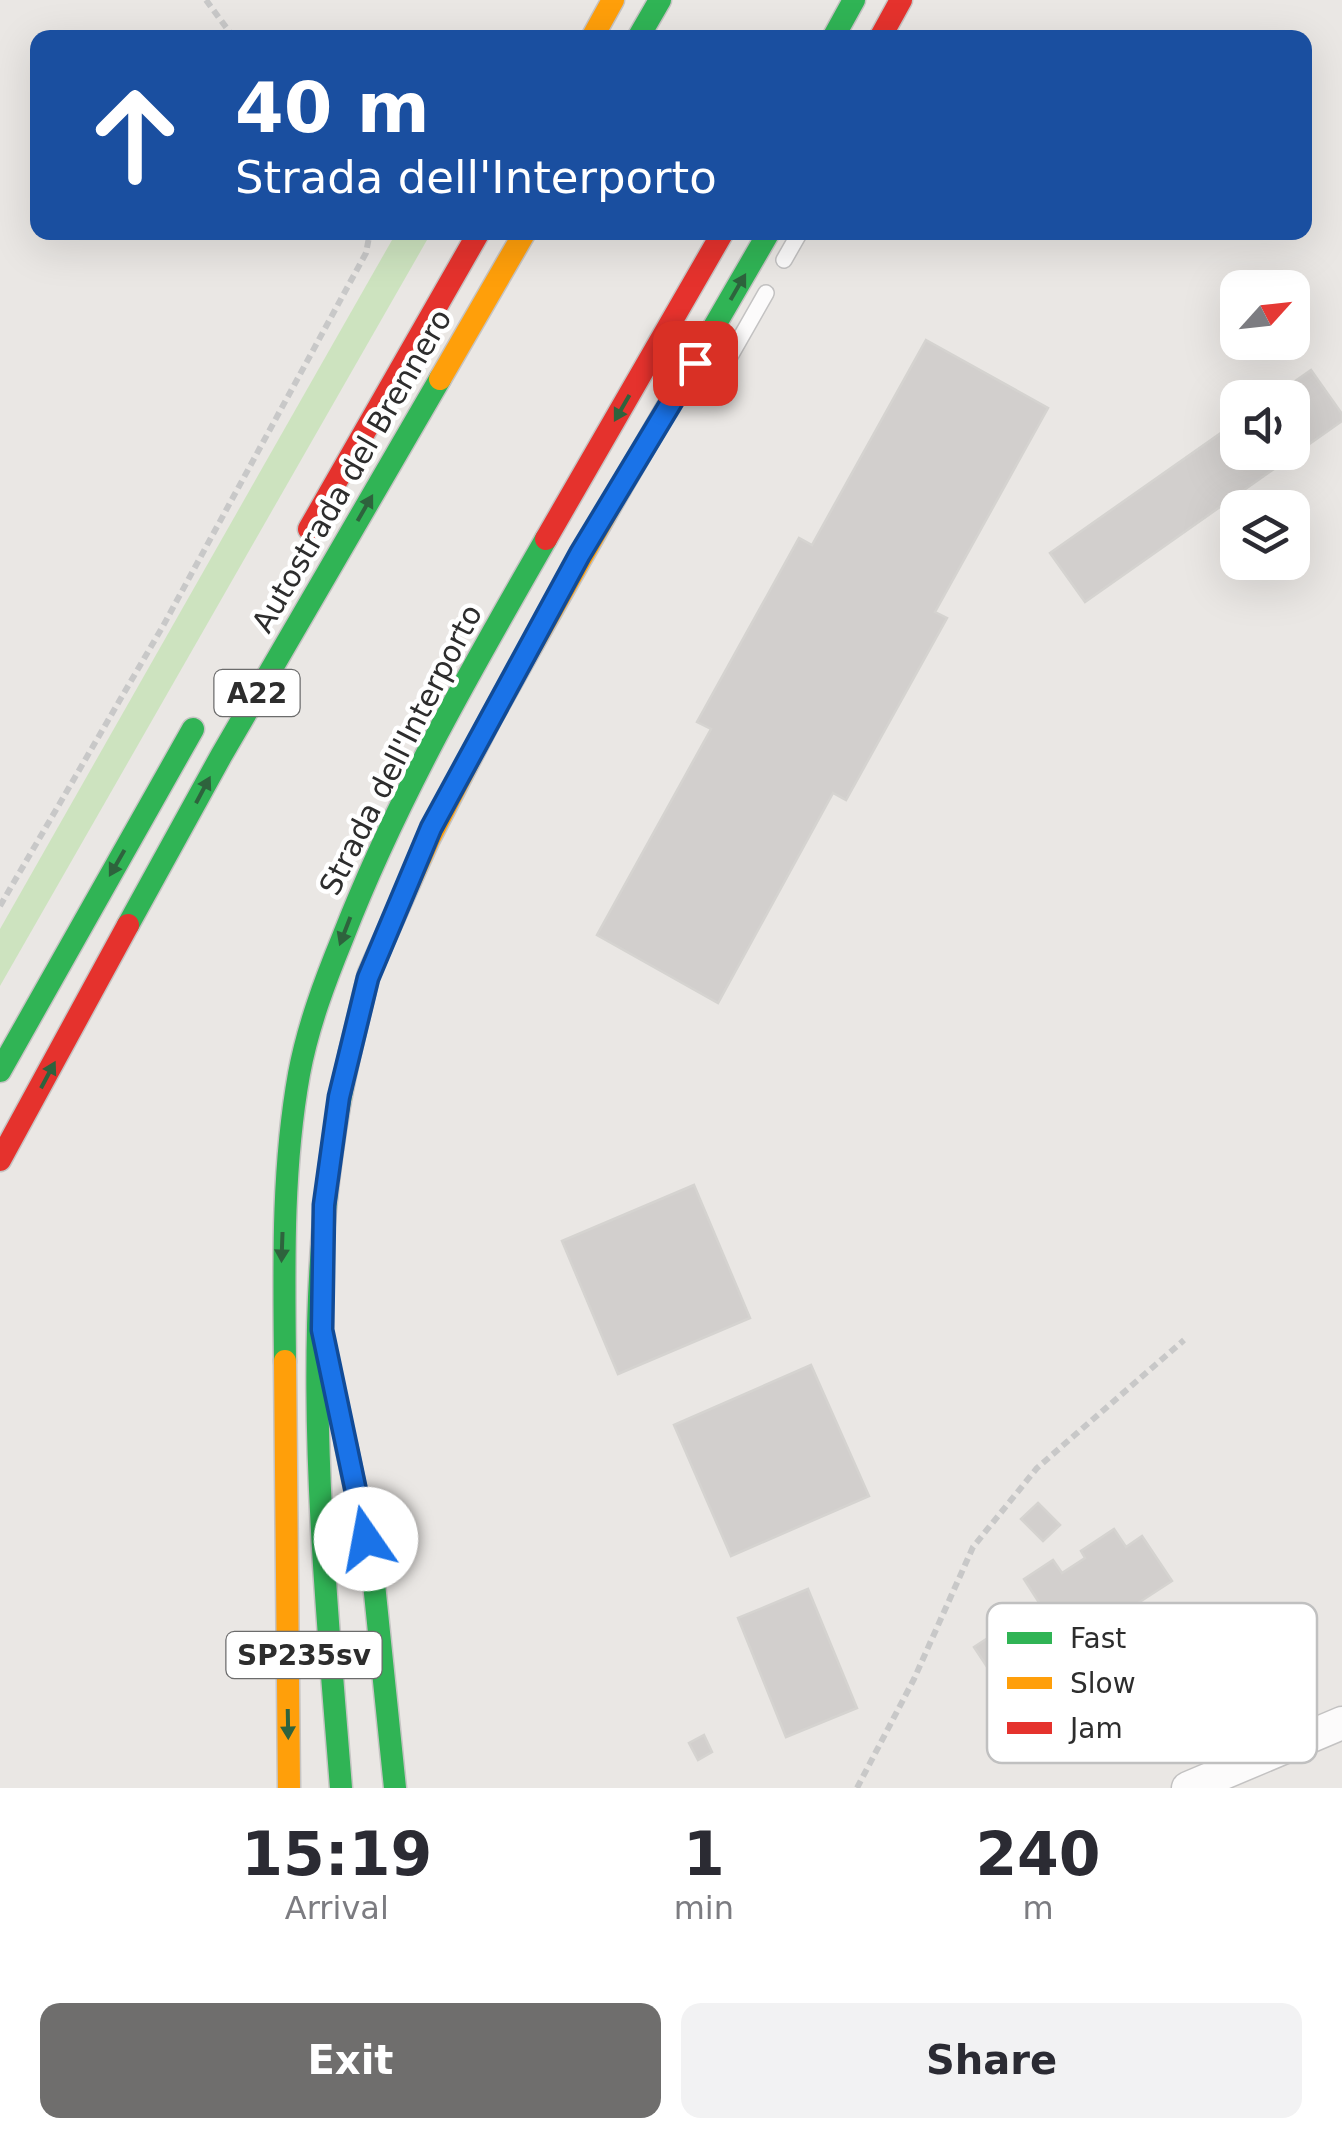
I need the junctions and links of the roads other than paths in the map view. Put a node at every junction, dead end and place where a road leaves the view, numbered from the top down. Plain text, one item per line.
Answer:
1 (614, 0) edge
2 (660, 0) edge
3 (854, 0) edge
4 (901, 0) edge
5 (597, 30) edge
6 (643, 30) edge
7 (837, 30) edge
8 (884, 30) edge
9 (475, 240) edge
10 (520, 240) edge
11 (718, 240) edge
12 (764, 240) edge
13 (796, 240) edge
14 (658, 428) junction
15 (294, 554) dead end
16 (207, 706) dead end
17 (0, 1070) edge
18 (0, 1160) edge
19 (322, 1330) junction
20 (287, 1522) junction
21 (1342, 1723) edge
22 (312, 1733) dead end
23 (1317, 1734) edge
24 (1247, 1763) edge
25 (289, 1788) edge
26 (341, 1788) edge
27 (395, 1788) edge
28 (1188, 1788) edge

1 - 5 highway
2 - 6 highway
3 - 7 highway
4 - 8 highway
9 - 15 highway, Autostrada del Brennero
18 -> 10 highway, Autostrada del Brennero / A22
11 -> 20 highway, Strada dell'Interporto
14 -> 12 highway, Strada dell'Interporto
13 - 14 lane
14 - 19 highway, Strada dell'Interporto
16 -> 17 highway, A22
19 - 26 highway, SP235sv
19 - 27 highway, SP235sv
20 - 22 highway, SP235sv
20 -> 25 highway
21 - 23 street
24 - 28 street

